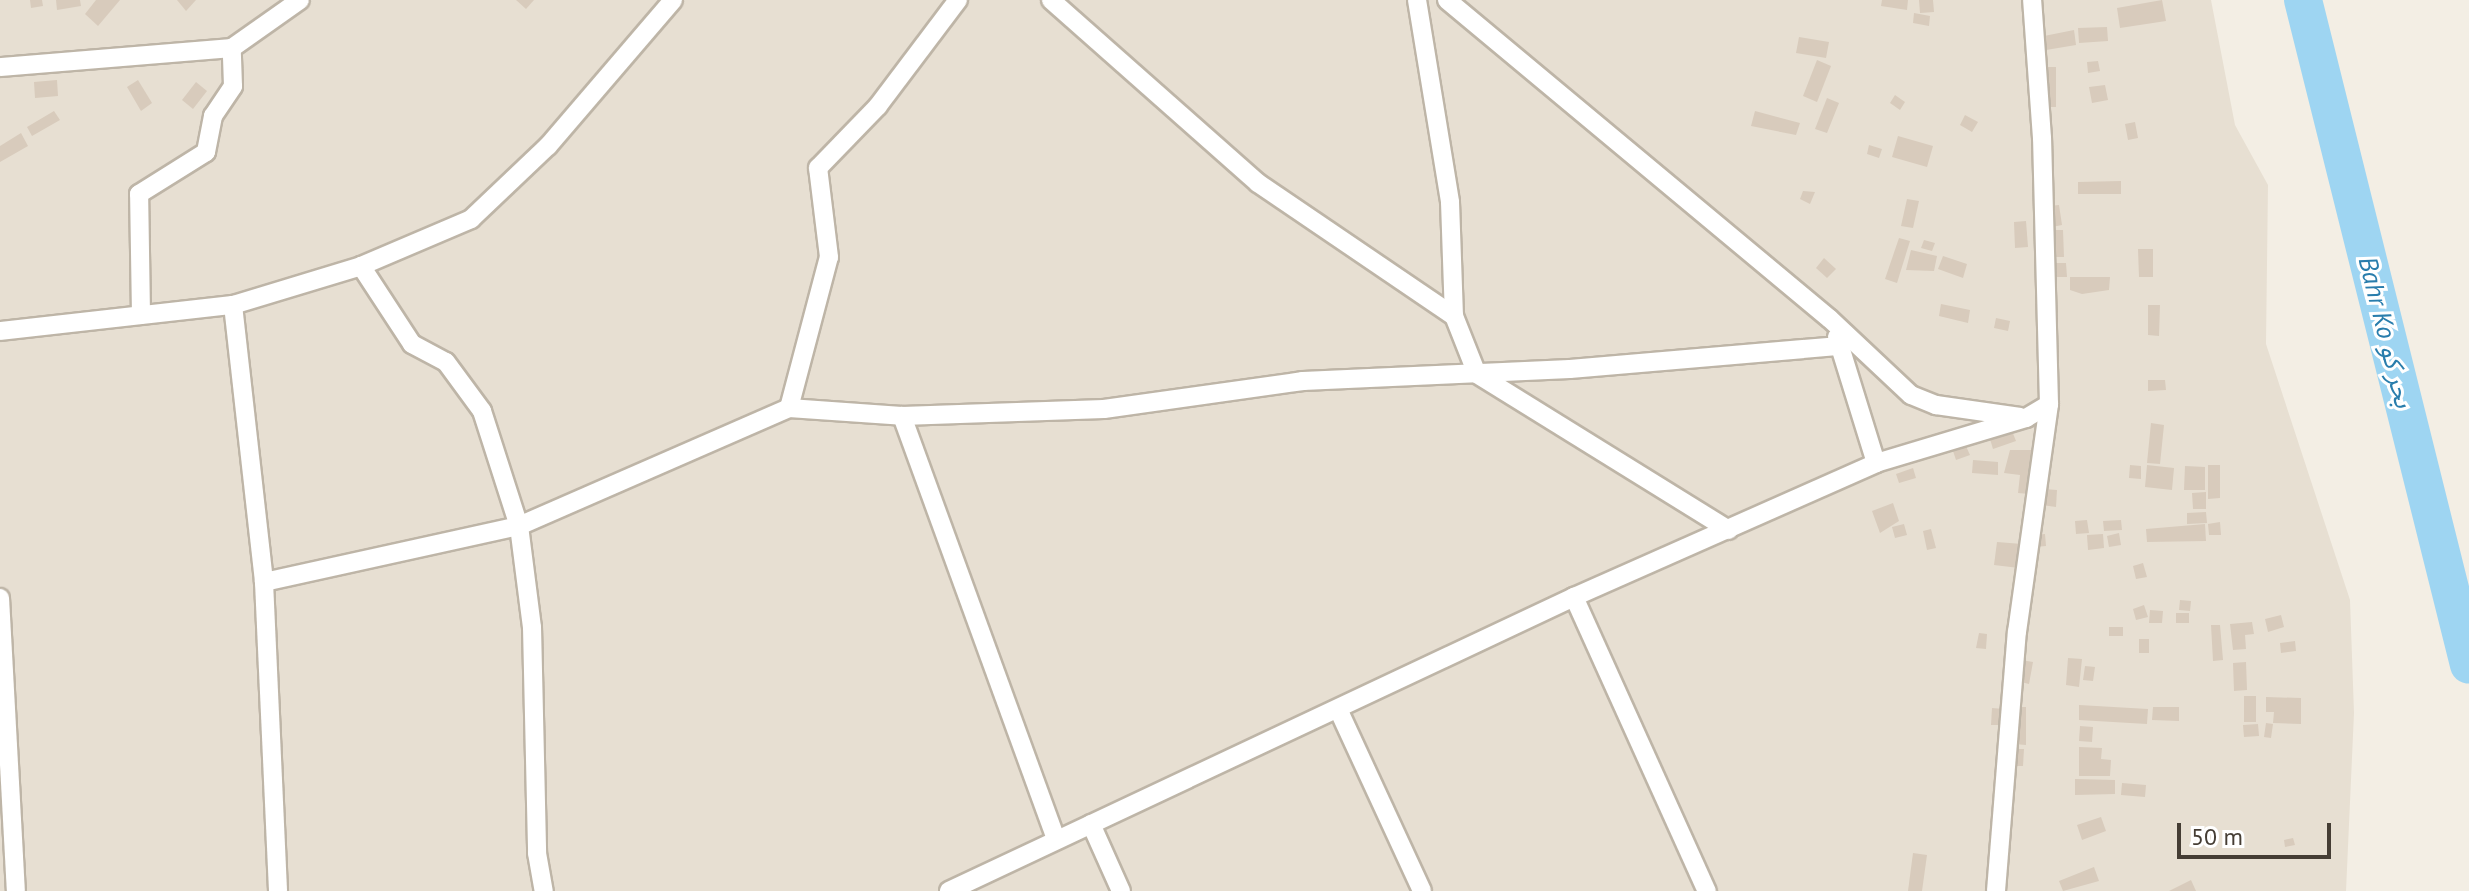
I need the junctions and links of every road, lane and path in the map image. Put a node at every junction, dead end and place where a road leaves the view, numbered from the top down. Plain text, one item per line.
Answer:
1 (300, 0) edge
2 (673, 0) edge
3 (958, 0) edge
4 (1051, 0) edge
5 (1417, 0) edge
6 (1447, 0) edge
7 (2032, 0) edge
8 (232, 48) junction
9 (0, 67) edge
10 (361, 266) junction
11 (233, 305) junction
12 (141, 315) junction
13 (1454, 316) junction
14 (1830, 319) junction
15 (0, 331) edge
16 (1840, 346) junction
17 (1477, 374) junction
18 (2049, 404) junction
19 (789, 408) junction
20 (902, 416) junction
21 (2026, 418) junction
22 (1876, 463) junction
23 (519, 526) junction
24 (1729, 530) junction
25 (264, 582) junction
26 (1574, 597) junction
27 (0, 598) edge
28 (1338, 709) junction
29 (1091, 824) junction
30 (1056, 840) junction
31 (16, 891) edge
32 (278, 891) edge
33 (544, 891) edge
34 (949, 891) edge
35 (1121, 891) edge
36 (1422, 891) edge
37 (1707, 891) edge
38 (1996, 891) edge

1 - 8 street
2 - 10 street
3 - 19 street
4 - 13 street
5 - 13 street
6 - 14 street
7 - 18 street
8 - 9 street
8 - 12 street
10 - 11 street
10 - 23 street
11 - 12 street
11 - 25 street
12 - 15 street
13 - 17 street
14 - 16 street
14 - 21 street
16 - 17 street
16 - 22 street
17 - 20 street
17 - 24 street
18 - 21 street
18 - 38 street
19 - 20 street
19 - 23 street
20 - 30 street
21 - 22 street
22 - 24 street
23 - 25 street
23 - 33 street
24 - 26 street
25 - 32 street
26 - 28 street
26 - 37 street
27 - 31 street
28 - 29 street
28 - 36 street
29 - 30 street
29 - 35 street
30 - 34 street

